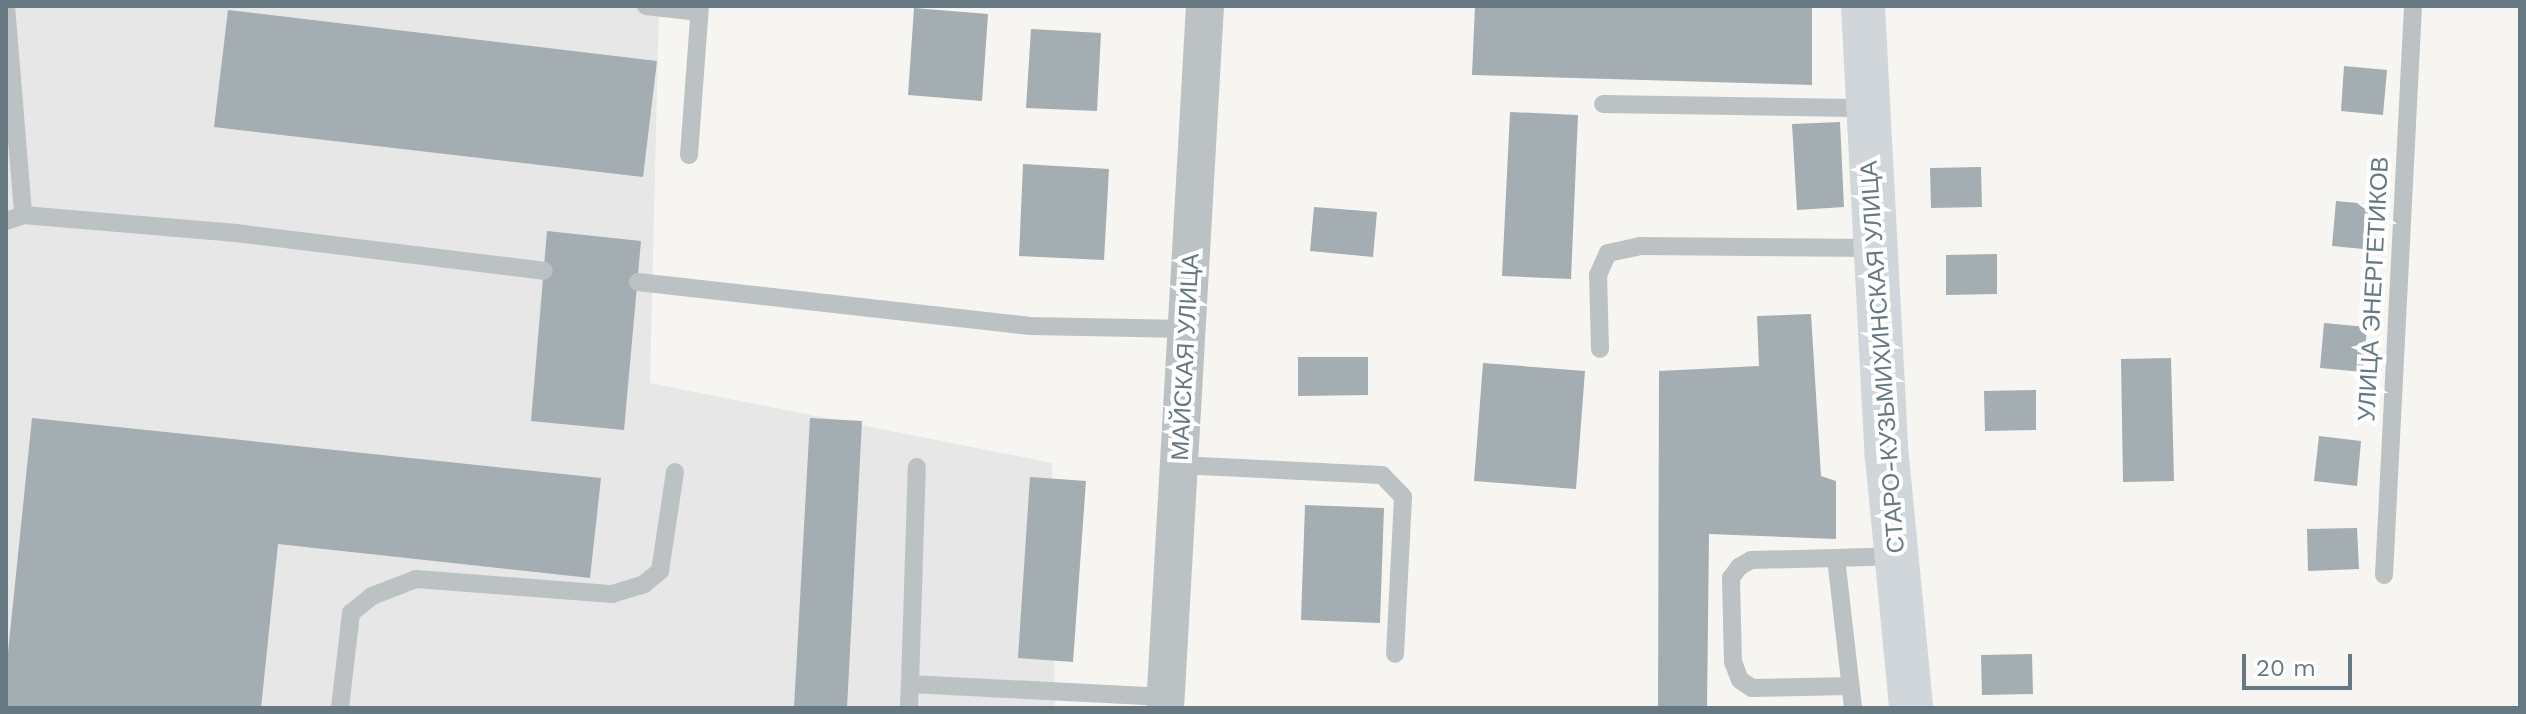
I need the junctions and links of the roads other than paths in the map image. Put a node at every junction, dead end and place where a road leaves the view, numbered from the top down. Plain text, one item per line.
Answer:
1 (6, 6) edge
2 (646, 6) edge
3 (1205, 6) edge
4 (1863, 6) edge
5 (2413, 6) edge
6 (699, 9) edge
7 (1603, 104) dead end
8 (1866, 108) junction
9 (689, 155) dead end
10 (14, 218) edge
11 (1874, 248) junction
12 (544, 271) dead end
13 (638, 282) dead end
14 (1187, 329) junction
15 (1600, 349) dead end
16 (1179, 465) junction
17 (917, 467) dead end
18 (675, 472) dead end
19 (1897, 556) junction
20 (1836, 558) junction
21 (2384, 575) dead end
22 (1395, 654) dead end
23 (910, 684) junction
24 (1850, 686) junction
25 (1165, 702) edge
26 (340, 708) edge
27 (909, 708) edge
28 (1853, 708) edge
29 (1911, 708) edge

1 - 10 lane
2 - 6 lane
3 - 14 street, МАЙСКАЯ УЛИЦА
4 - 8 main road, СТАРО-КУЗЬМИХИНСКАЯ УЛИЦА
5 - 21 lane, УЛИЦА ЭНЕРГЕТИКОВ
6 - 9 lane
7 - 8 lane
8 - 11 main road, СТАРО-КУЗЬМИХИНСКАЯ УЛИЦА
10 - 12 lane
11 - 15 lane
11 - 19 main road, СТАРО-КУЗЬМИХИНСКАЯ УЛИЦА
13 - 14 lane
14 - 16 street, МАЙСКАЯ УЛИЦА
16 - 22 lane
16 - 25 street, МАЙСКАЯ УЛИЦА
17 - 23 lane
18 - 26 lane
19 - 20 lane
19 - 29 main road, СТАРО-КУЗЬМИХИНСКАЯ УЛИЦА
20 - 24 lane
20 - 24 lane
23 - 25 lane
23 - 27 lane
24 - 28 lane

